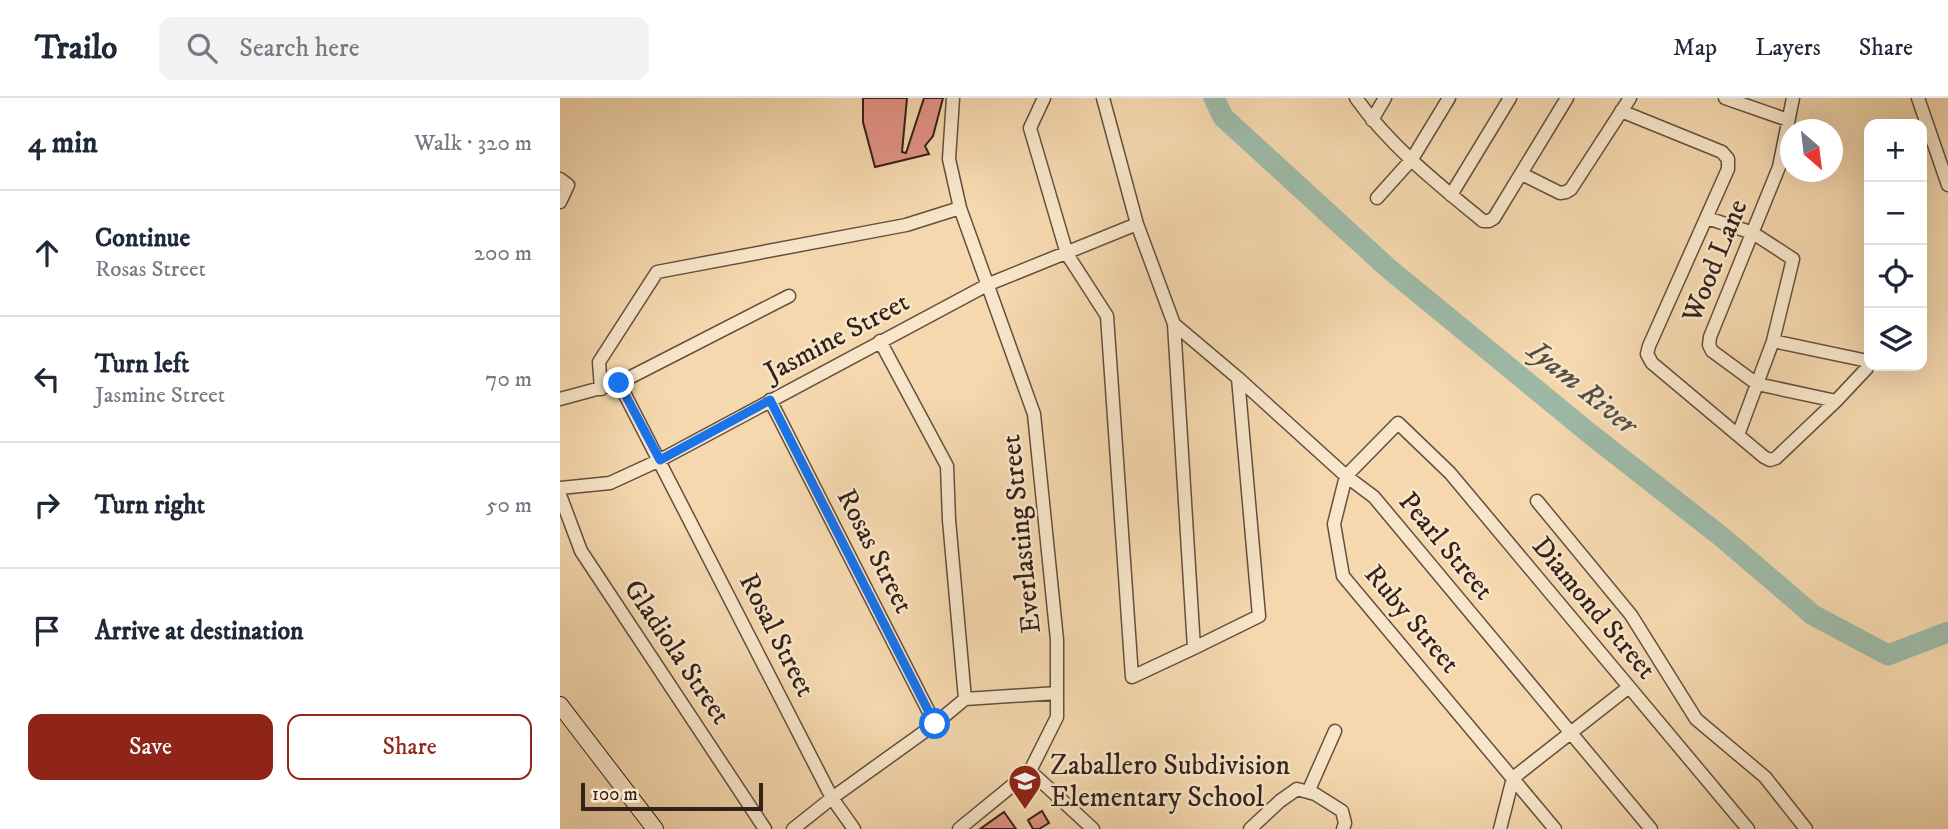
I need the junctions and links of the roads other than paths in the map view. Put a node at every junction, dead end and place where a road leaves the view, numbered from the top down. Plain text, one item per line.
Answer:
1 (954, 98) edge
2 (1044, 98) edge
3 (1103, 98) edge
4 (1356, 98) edge
5 (1385, 98) edge
6 (1449, 98) edge
7 (1510, 98) edge
8 (1567, 98) edge
9 (1630, 98) edge
10 (1726, 98) edge
11 (1793, 98) edge
12 (1918, 98) edge
13 (1621, 111) junction
14 (1785, 119) edge
15 (1788, 119) edge
16 (1372, 120) junction
17 (1412, 159) junction
18 (1780, 162) edge
19 (1522, 174) junction
20 (560, 179) edge
21 (1948, 186) edge
22 (1451, 195) junction
23 (1377, 198) dead end
24 (560, 202) edge
25 (960, 208) junction
26 (1707, 218) junction
27 (1137, 224) junction
28 (1752, 233) junction
29 (1067, 254) junction
30 (989, 284) junction
31 (789, 296) dead end
32 (1174, 324) junction
33 (880, 341) junction
34 (1773, 341) junction
35 (1238, 377) junction
36 (619, 383) junction
37 (1757, 384) junction
38 (601, 389) junction
39 (560, 399) edge
40 (770, 400) junction
41 (1836, 401) junction
42 (1738, 435) junction
43 (660, 460) junction
44 (1346, 475) junction
45 (560, 488) edge
46 (560, 495) edge
47 (1537, 502) dead end
48 (1194, 648) junction
49 (1629, 687) junction
50 (1057, 694) junction
51 (965, 699) junction
52 (560, 705) edge
53 (935, 724) junction
54 (1335, 731) dead end
55 (1570, 732) junction
56 (1030, 771) junction
57 (1513, 778) junction
58 (1308, 792) junction
59 (832, 798) junction
60 (655, 829) edge
61 (765, 829) edge
62 (793, 829) edge
63 (854, 829) edge
64 (959, 829) edge
65 (1093, 829) edge
66 (1250, 829) edge
67 (1343, 829) edge
68 (1500, 829) edge
69 (1555, 829) edge
70 (1651, 829) edge
71 (1748, 829) edge
72 (1806, 829) edge

1 - 25 street, Everlasting Street
2 - 29 street
3 - 27 street
4 - 16 street
5 - 16 street
6 - 17 street
7 - 22 street
8 - 19 street
9 - 13 street
10 - 14 street
11 - 15 street, Wood Lane
12 - 21 street
13 - 19 street
13 - 26 street
16 - 17 street
17 - 22 street
17 - 23 street
18 - 28 street, Wood Lane
19 - 22 street
20 - 24 street
25 - 30 street, Everlasting Street
25 - 38 street
26 - 28 street
26 - 42 street
27 - 29 street, Jasmine Street
27 - 32 street
28 - 34 street
28 - 37 street, Wood Lane
29 - 30 street, Jasmine Street
29 - 48 street
30 - 33 street, Jasmine Street
30 - 50 street, Everlasting Street
31 - 36 street
32 - 35 street, Pearl Street
32 - 48 street
33 - 40 street, Jasmine Street
33 - 51 street
34 - 37 street
34 - 41 street
35 - 44 street, Pearl Street
35 - 48 street
36 - 38 street
36 - 43 street, Rosal Street
37 - 41 street, Wood Lane
37 - 42 street
38 - 39 street
40 - 43 street, Jasmine Street
40 - 53 street, Rosas Street
41 - 42 street
43 - 45 street, Jasmine Street
43 - 59 street, Rosal Street
44 - 49 street, Diamond Street
44 - 55 street, Pearl Street
44 - 57 street, Ruby Street
46 - 61 street, Gladiola Street
47 - 72 street
49 - 55 street
49 - 71 street, Diamond Street
50 - 51 street
50 - 56 street, Everlasting Street
51 - 53 street
52 - 60 street
53 - 59 street
54 - 58 street
55 - 57 street
55 - 70 street, Pearl Street
56 - 64 street, Everlasting Street
56 - 65 street
57 - 68 street
57 - 69 street, Ruby Street
58 - 66 street
58 - 67 street
59 - 62 street
59 - 63 street, Rosal Street

